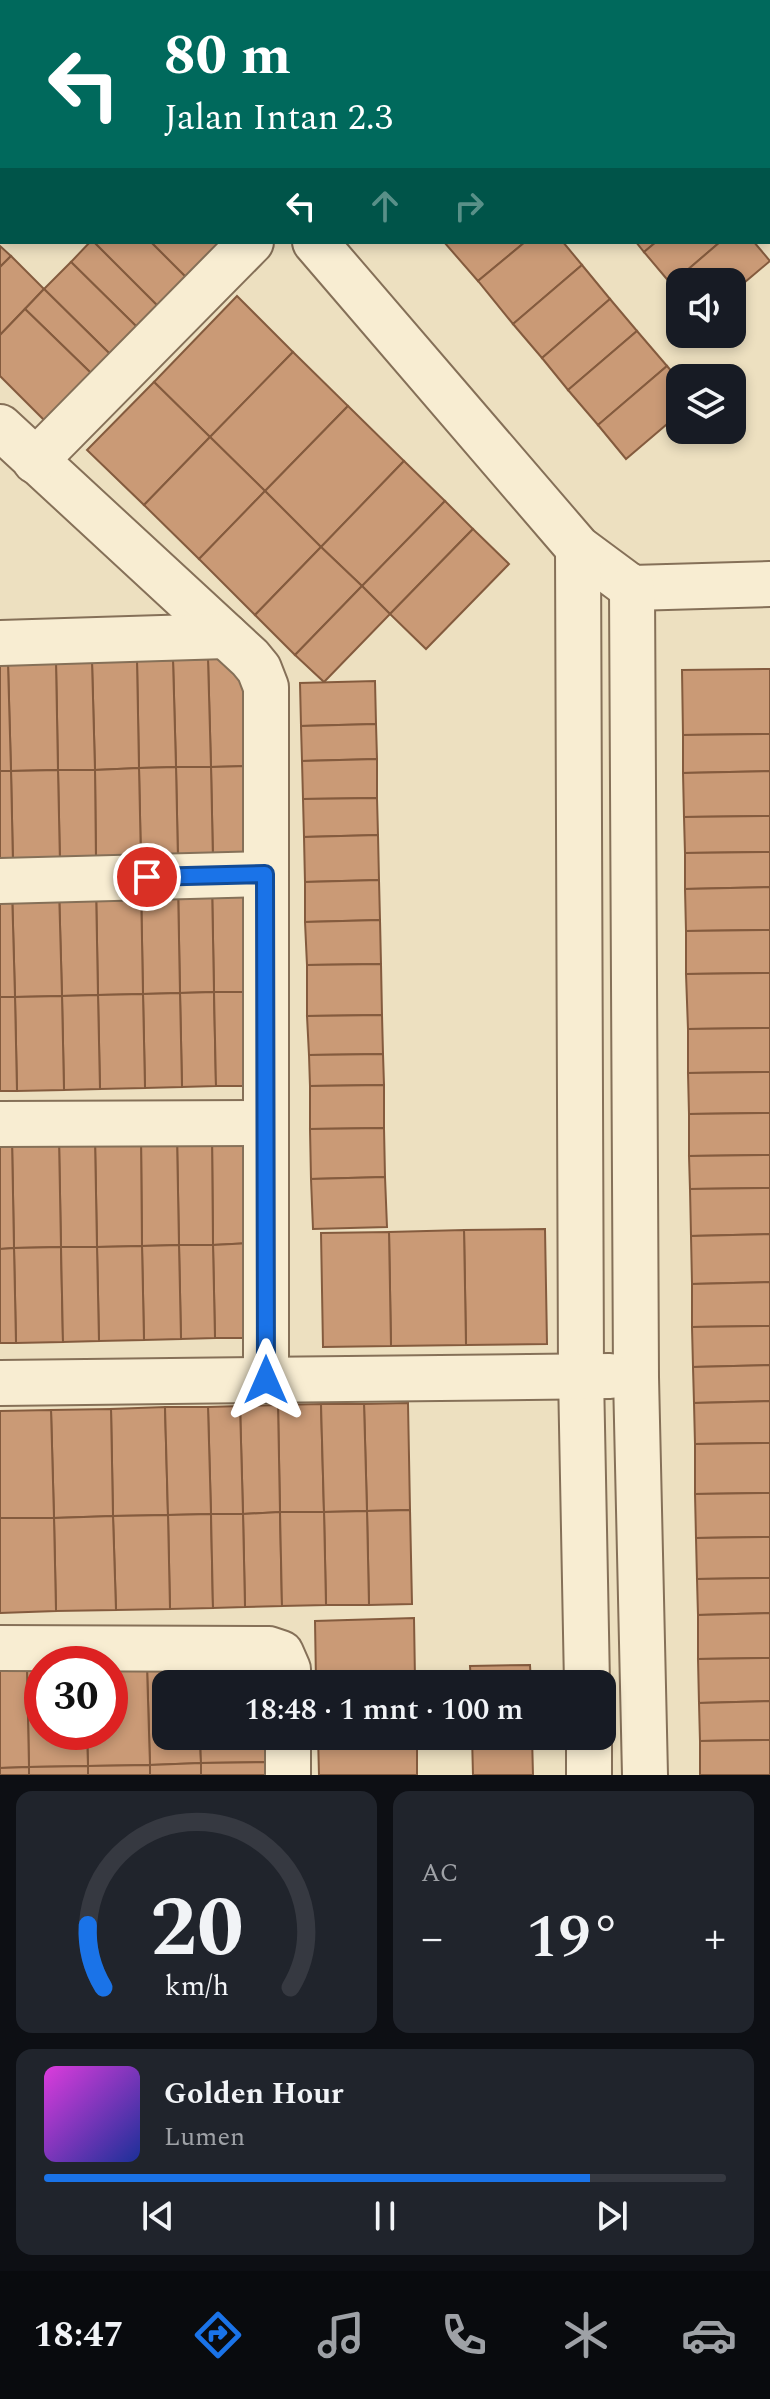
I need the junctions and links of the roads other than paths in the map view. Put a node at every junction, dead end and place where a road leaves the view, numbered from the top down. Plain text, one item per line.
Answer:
1 (249, 244) edge
2 (317, 244) edge
3 (0, 427) edge
4 (35, 461) junction
5 (578, 548) junction
6 (770, 584) edge
7 (632, 588) junction
8 (226, 636) junction
9 (0, 643) edge
10 (265, 874) junction
11 (0, 881) edge
12 (264, 1123) junction
13 (0, 1124) edge
14 (581, 1375) junction
15 (636, 1377) junction
16 (266, 1380) junction
17 (0, 1383) edge
18 (0, 1648) edge
19 (288, 1670) edge
20 (587, 1670) edge
21 (288, 1750) edge
22 (589, 1750) edge
23 (288, 1775) edge
24 (589, 1775) edge
25 (645, 1775) edge

1 - 4 street
2 - 5 street
3 - 4 street
4 - 8 street
5 - 7 street
5 - 14 street
6 - 7 street
7 - 15 street
8 - 9 street
8 - 10 street
10 - 11 street
10 - 12 street
12 - 13 street
12 - 16 street
14 - 15 street
14 - 16 street
14 - 20 street
15 - 25 street
16 - 17 street
18 - 19 street
21 - 23 street
22 - 24 street

